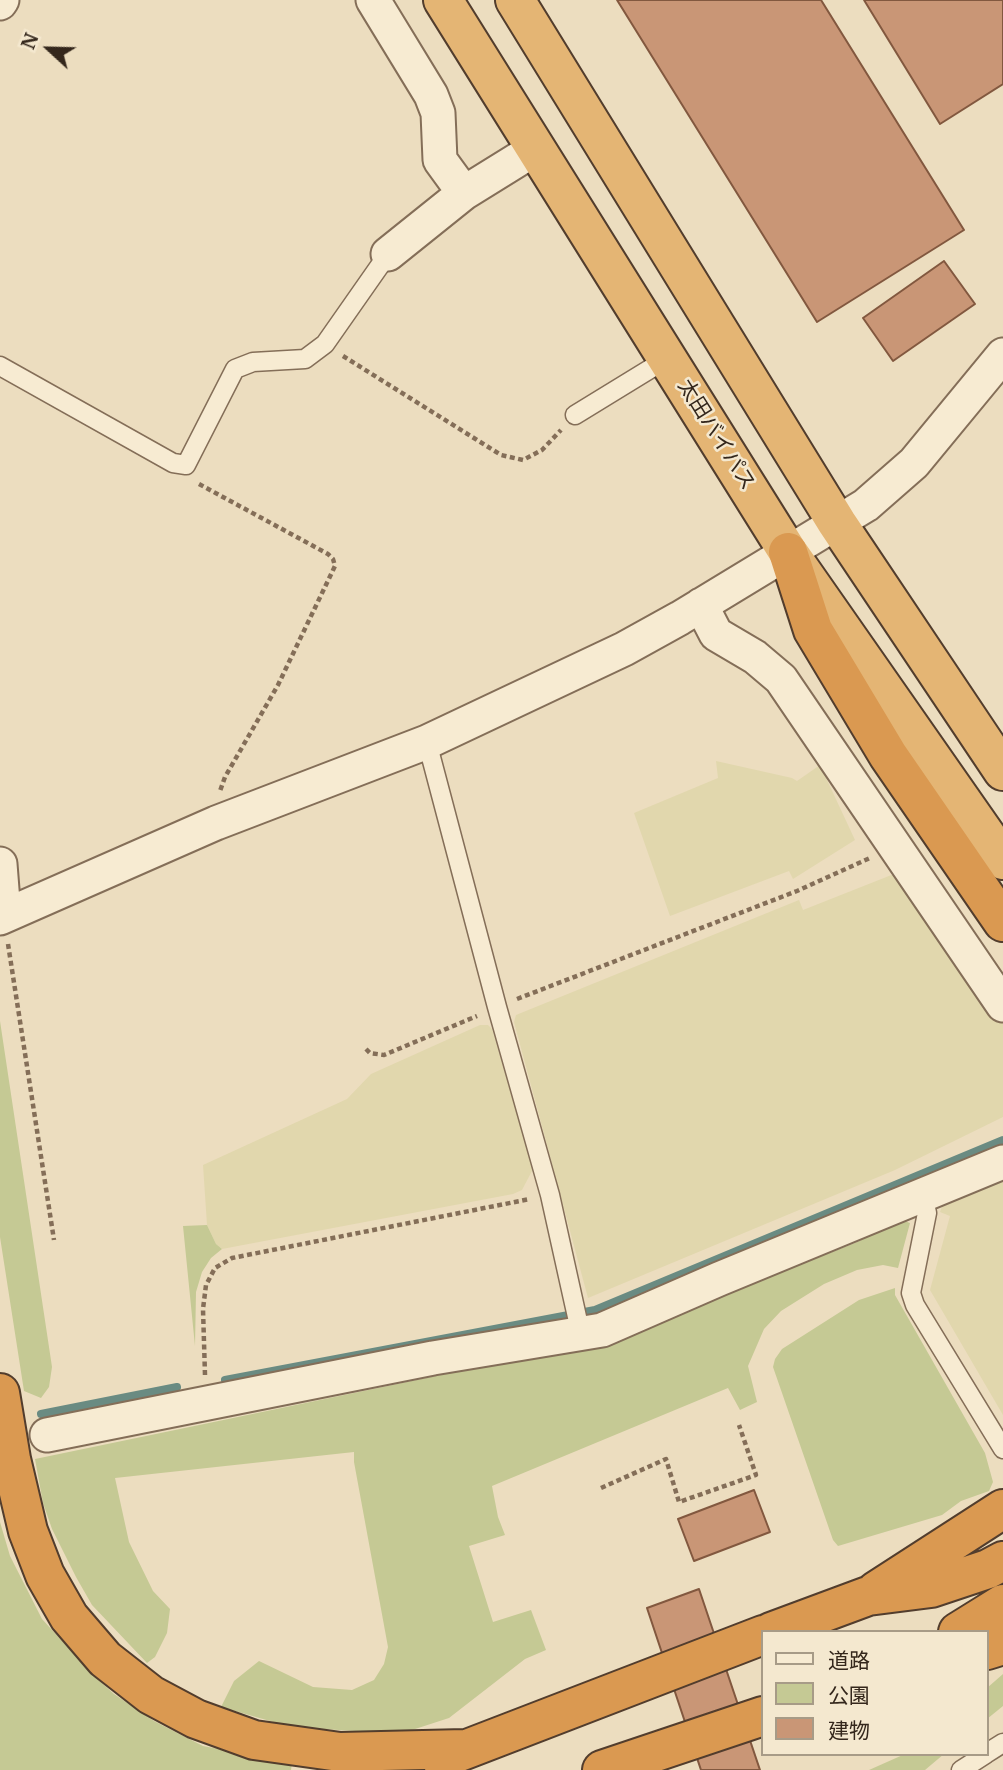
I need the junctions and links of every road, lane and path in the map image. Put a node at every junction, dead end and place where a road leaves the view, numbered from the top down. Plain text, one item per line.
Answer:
1 (373, 0) edge
2 (443, 0) edge
3 (515, 0) edge
4 (535, 149) junction
5 (464, 193) junction
6 (388, 254) joint
7 (325, 344) junction
8 (1003, 355) edge
9 (667, 358) junction
10 (0, 366) edge
11 (575, 415) joint
12 (186, 465) junction
13 (837, 523) junction
14 (788, 552) junction
15 (701, 605) junction
16 (427, 742) junction
17 (1003, 771) edge
18 (216, 823) junction
19 (896, 846) junction
20 (1003, 860) edge
21 (0, 864) edge
22 (2, 917) edge
23 (1003, 922) edge
24 (1003, 1005) edge
25 (497, 1007) junction
26 (366, 1049) dead end
27 (1003, 1162) edge
28 (550, 1195) junction
29 (923, 1195) junction
30 (54, 1240) dead end
31 (581, 1335) junction
32 (0, 1393) edge
33 (206, 1404) junction
34 (739, 1425) dead end
35 (47, 1435) dead end
36 (1003, 1449) edge
37 (601, 1488) dead end
38 (1003, 1509) edge
39 (1003, 1561) edge
40 (869, 1596) junction
41 (1003, 1604) edge
42 (776, 1630) edge
43 (961, 1630) edge
44 (762, 1635) edge
45 (762, 1716) edge
46 (465, 1749) junction
47 (983, 1756) edge
48 (413, 1770) edge
49 (602, 1770) edge
50 (961, 1770) edge

1 - 5 street
2 - 4 highway, 太田バイパス
3 - 13 highway
4 - 5 street
4 - 9 highway, 太田バイパス
5 - 6 street
6 - 7 lane
7 - 11 path
7 - 12 lane
8 - 13 street
9 - 11 lane
9 - 14 highway, 太田バイパス
10 - 12 lane
12 - 18 path
13 - 14 street
13 - 17 highway
14 - 15 street
14 - 20 highway, 太田バイパス
14 - 23 highway
15 - 16 street
15 - 19 street
16 - 18 street
16 - 25 lane
18 - 22 street
19 - 24 street
19 - 25 path
21 - 22 street
22 - 30 path
25 - 26 path
25 - 28 lane
27 - 29 street
28 - 31 lane
28 - 33 path
29 - 31 street
29 - 36 lane
31 - 33 street
32 - 46 highway
33 - 35 street
34 - 37 path
38 - 40 highway
39 - 40 highway
40 - 42 highway
41 - 43 highway
44 - 46 highway
45 - 49 highway
46 - 48 highway
47 - 50 lane

